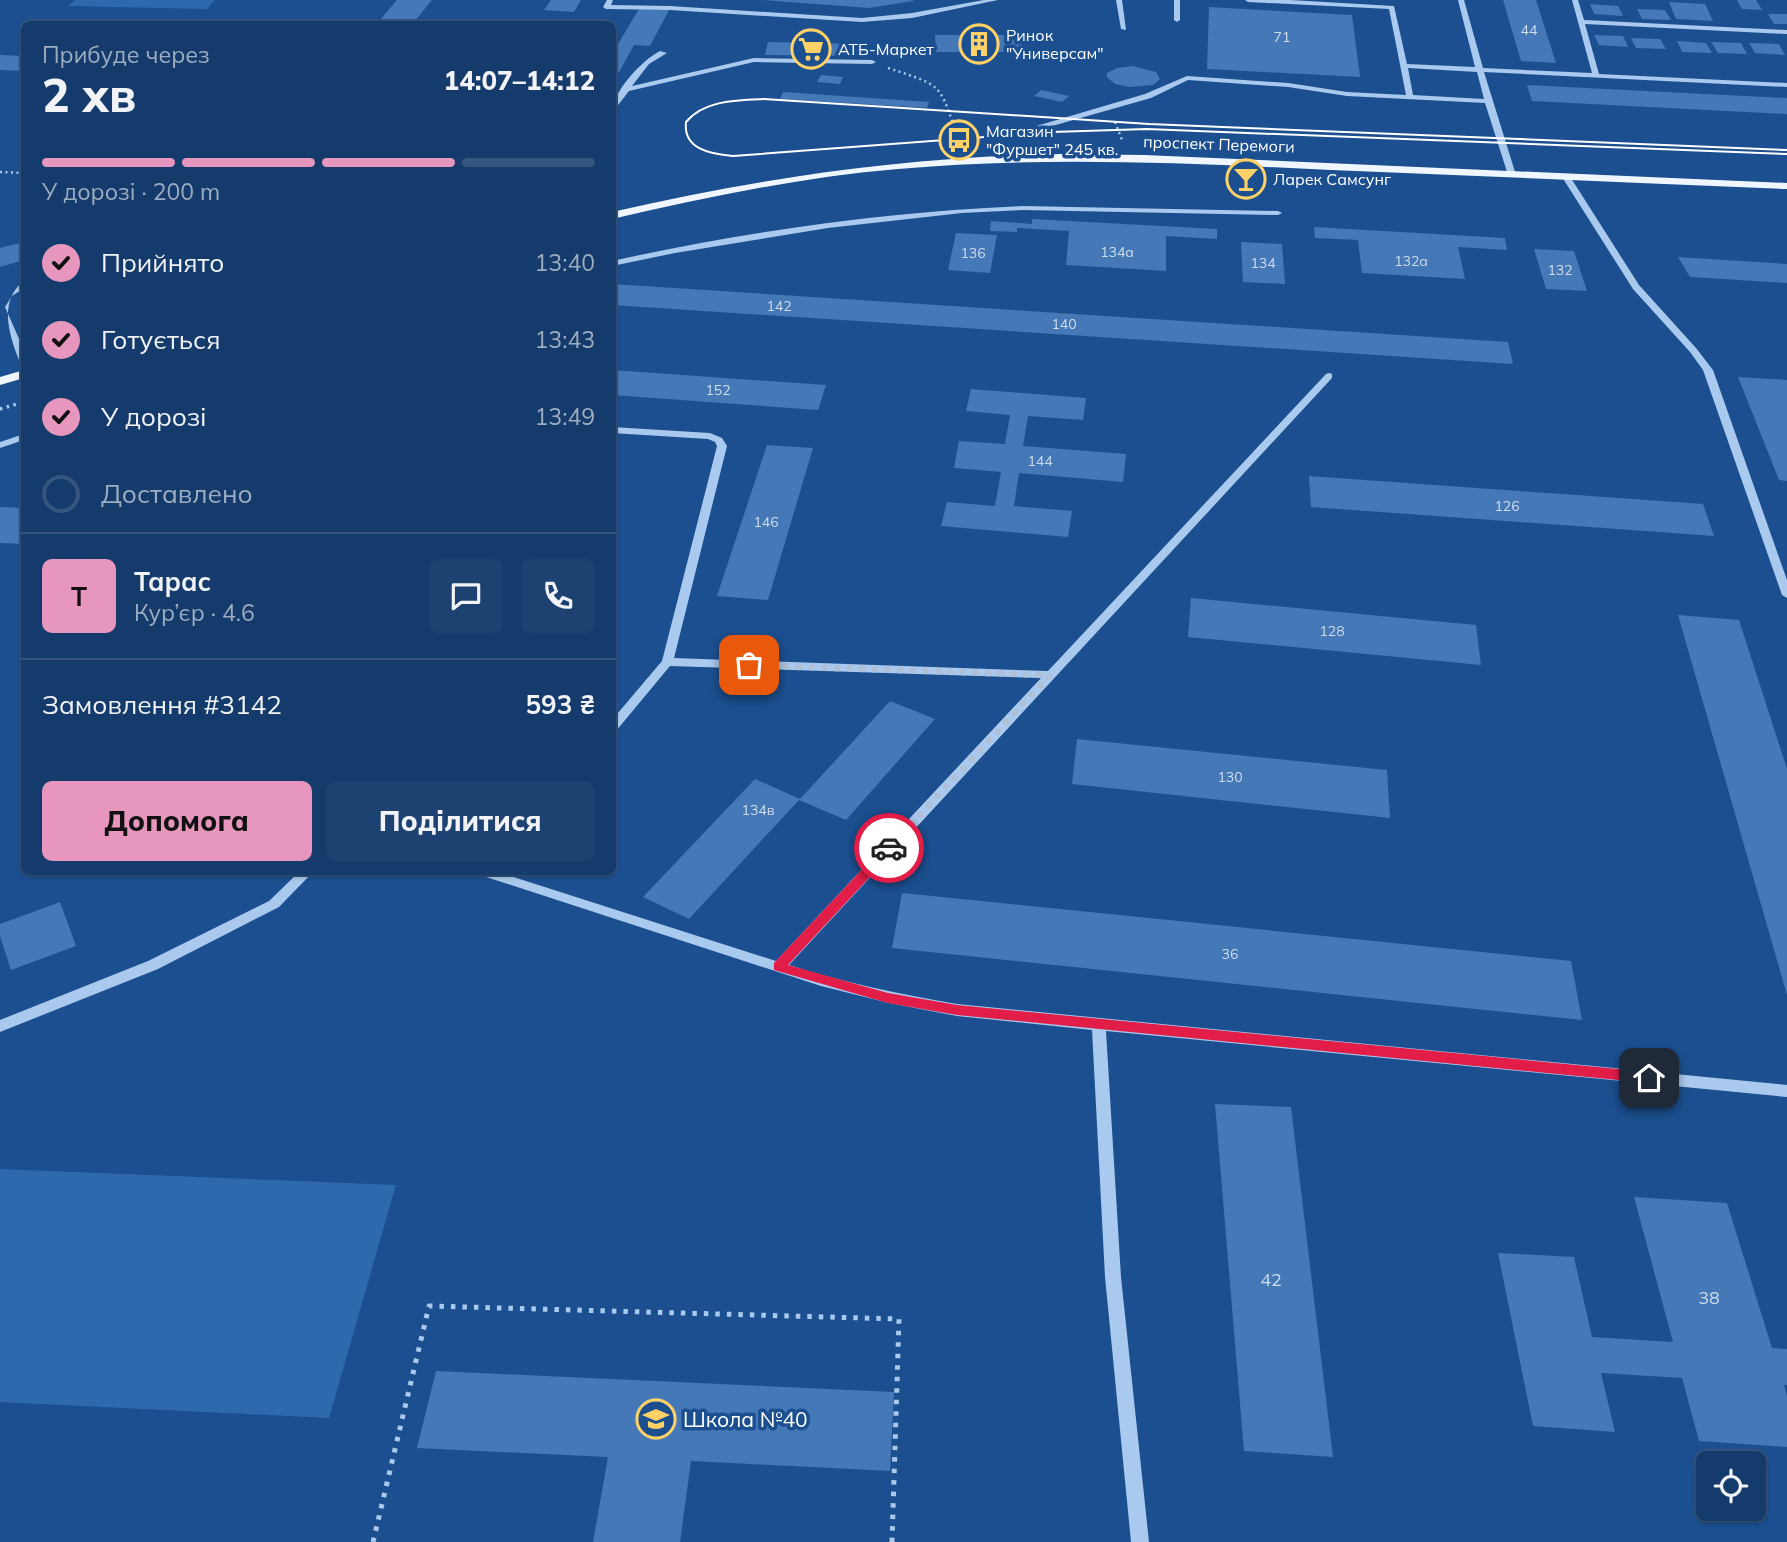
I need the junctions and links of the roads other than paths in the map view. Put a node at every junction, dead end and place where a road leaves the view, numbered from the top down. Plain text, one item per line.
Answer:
1 (610, 0) edge
2 (685, 0) edge
3 (995, 0) edge
4 (1119, 0) edge
5 (1177, 0) edge
6 (1248, 0) edge
7 (1461, 0) edge
8 (1575, 0) edge
9 (681, 8) junction
10 (1177, 20) dead end
11 (1582, 22) junction
12 (1124, 29) dead end
13 (1787, 32) edge
14 (663, 53) dead end
15 (872, 62) road end
16 (1404, 66) junction
17 (1480, 70) junction
18 (1596, 74) junction
19 (1787, 85) edge
20 (629, 89) junction
21 (1410, 97) junction
22 (1488, 101) junction
23 (616, 102) edge
24 (1003, 136) dead end
25 (1512, 175) junction
26 (1566, 177) junction
27 (1787, 186) edge
28 (1278, 213) dead end
29 (616, 215) edge
30 (616, 263) edge
31 (21, 286) edge
32 (21, 353) edge
33 (21, 375) edge
34 (1329, 376) dead end
35 (0, 381) edge
36 (616, 430) edge
37 (21, 438) edge
38 (0, 445) edge
39 (1787, 595) edge
40 (667, 662) junction
41 (1050, 675) junction
42 (616, 722) edge
43 (304, 875) edge
44 (499, 875) edge
45 (779, 967) junction
46 (1099, 1025) junction
47 (0, 1026) edge
48 (1787, 1091) edge
49 (1140, 1542) edge

1 - 9 street
2 - 9 street
3 - 9 street
4 - 12 street
5 - 10 street
6 - 16 street
7 - 17 street
8 - 11 street
11 - 13 street
11 - 18 street
14 - 20 street
15 - 20 street
16 - 17 street
16 - 21 street
17 - 18 street
17 - 22 street
18 - 19 street
20 - 23 street
21 - 22 street
21 - 24 street
22 - 25 street
25 - 26 main road, проспект Перемоги
25 - 29 main road, проспект Перемоги
26 - 27 main road, проспект Перемоги
26 - 39 street
28 - 30 street
31 - 32 street
33 - 35 main road
34 - 41 street
36 - 40 street
37 - 38 street
40 - 41 street
40 - 42 street
41 - 45 street
43 - 47 street
44 - 45 street
45 - 46 street
46 - 48 street
46 - 49 street

